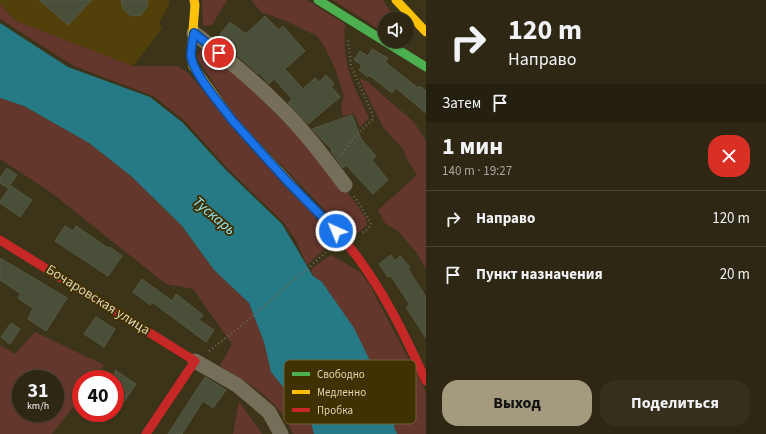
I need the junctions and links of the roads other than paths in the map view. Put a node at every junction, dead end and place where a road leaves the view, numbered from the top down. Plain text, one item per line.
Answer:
1 (194, 0) edge
2 (318, 0) edge
3 (396, 0) edge
4 (426, 32) edge
5 (194, 33) junction
6 (426, 67) edge
7 (345, 185) road end
8 (0, 240) edge
9 (195, 361) junction
10 (426, 381) edge
11 (146, 434) edge
12 (281, 434) edge

1 - 5 street
2 - 6 street
3 - 4 street
5 - 7 street
5 - 10 street
8 - 9 street, Бочаровская улица
9 - 11 street
9 - 12 street, Бочаровская улица

